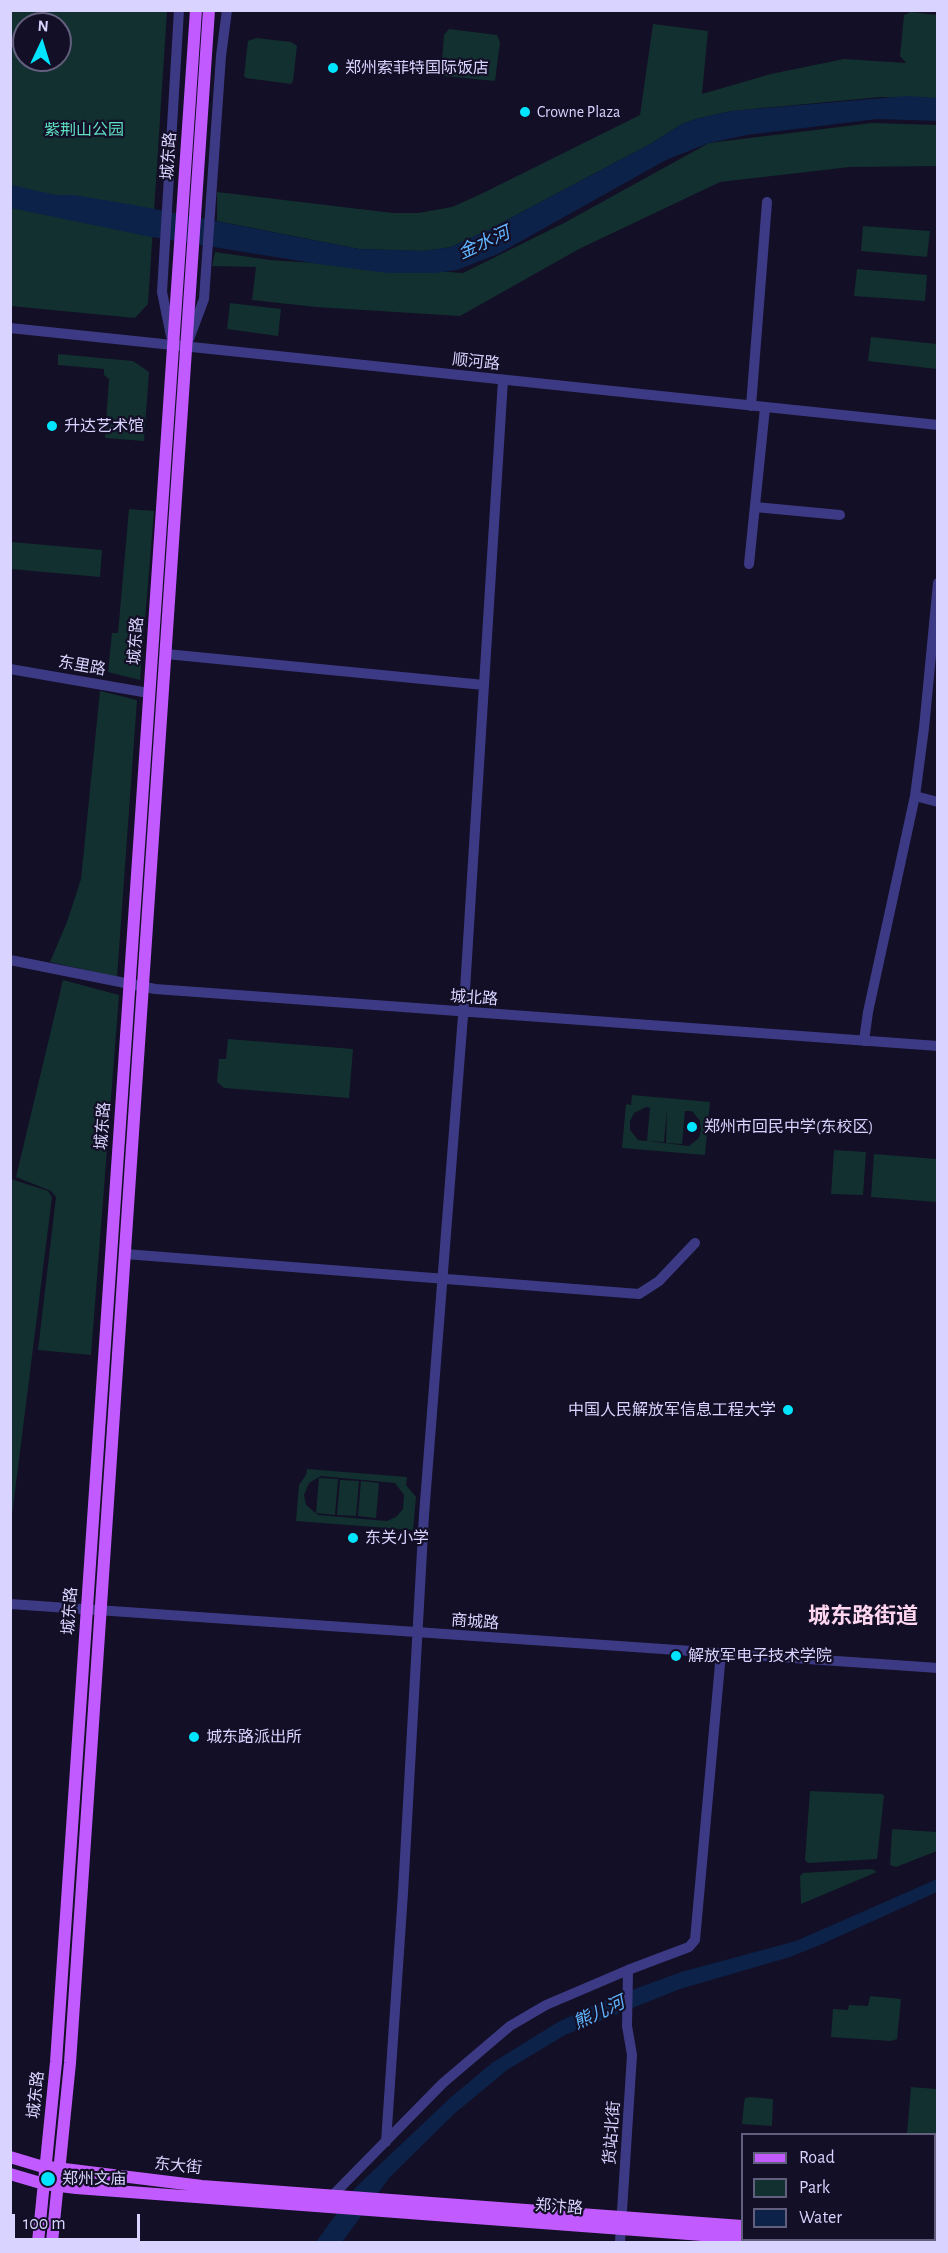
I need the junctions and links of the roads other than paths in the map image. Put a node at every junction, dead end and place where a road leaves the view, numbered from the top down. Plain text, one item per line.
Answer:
1 (179, 10) edge
2 (196, 10) edge
3 (209, 10) edge
4 (227, 10) edge
5 (767, 202) dead end
6 (10, 328) edge
7 (173, 345) junction
8 (187, 346) junction
9 (503, 380) junction
10 (751, 406) junction
11 (765, 408) junction
12 (938, 425) edge
13 (755, 507) junction
14 (840, 515) dead end
15 (749, 564) dead end
16 (938, 583) edge
17 (166, 654) junction
18 (10, 669) edge
19 (484, 685) junction
20 (149, 693) junction
21 (915, 796) junction
22 (938, 802) edge
23 (10, 960) edge
24 (129, 985) junction
25 (143, 987) junction
26 (463, 1012) junction
27 (864, 1041) junction
28 (938, 1046) edge
29 (695, 1243) dead end
30 (125, 1254) junction
31 (443, 1278) junction
32 (10, 1604) edge
33 (87, 1610) junction
34 (101, 1611) junction
35 (418, 1633) junction
36 (721, 1653) junction
37 (938, 1668) edge
38 (628, 1970) junction
39 (386, 2142) junction
40 (10, 2157) edge
41 (45, 2167) junction
42 (60, 2169) junction
43 (10, 2174) edge
44 (44, 2184) junction
45 (58, 2186) junction
46 (338, 2200) junction
47 (621, 2223) junction
48 (741, 2226) edge
49 (741, 2238) edge
50 (786, 2241) edge
51 (38, 2242) edge
52 (52, 2242) edge
53 (620, 2242) edge
54 (806, 2242) edge

1 - 7 street
2 - 7 main road, 城东路
3 - 8 main road, 城东路
4 - 8 street
5 - 10 street
6 - 7 street, 顺河路
7 - 8 street, 顺河路
7 - 20 main road, 城东路
8 - 9 street, 顺河路
8 - 17 main road, 城东路
9 - 10 street, 顺河路
9 - 19 street
10 - 11 street, 顺河路
11 - 12 street, 顺河路
11 - 13 street
13 - 14 street
13 - 15 street
16 - 21 street
17 - 19 street
17 - 25 main road, 城东路
18 - 20 street, 东里路
19 - 26 street
20 - 24 main road, 城东路
21 - 22 street
21 - 27 street
23 - 24 street, 城北路
24 - 25 street, 城北路
24 - 33 main road, 城东路
25 - 26 street, 城北路
25 - 30 main road, 城东路
26 - 27 street, 城北路
26 - 31 street
27 - 28 street, 城北路
29 - 31 street
30 - 31 street
30 - 34 main road, 城东路
31 - 35 street
32 - 33 street, 商城路
33 - 34 street, 商城路
33 - 41 main road, 城东路
34 - 35 street, 商城路
34 - 42 main road, 城东路
35 - 36 street, 商城路
35 - 39 street
36 - 37 street, 商城路
36 - 38 street
38 - 39 street
38 - 47 street, 货站北街
39 - 46 street
40 - 41 main road, 东大街
41 - 42 main road, 东大街
41 - 44 main road, 城东路
42 - 45 main road, 城东路
42 - 46 main road, 东大街
43 - 44 main road, 东大街
44 - 45 main road, 东大街
44 - 51 main road, 城东路
45 - 46 main road, 东大街
45 - 52 main road, 城东路
46 - 47 main road, 郑汴路
47 - 48 main road, 郑汴路
47 - 49 main road, 郑汴路
47 - 53 street, 货站北街
50 - 54 main road

